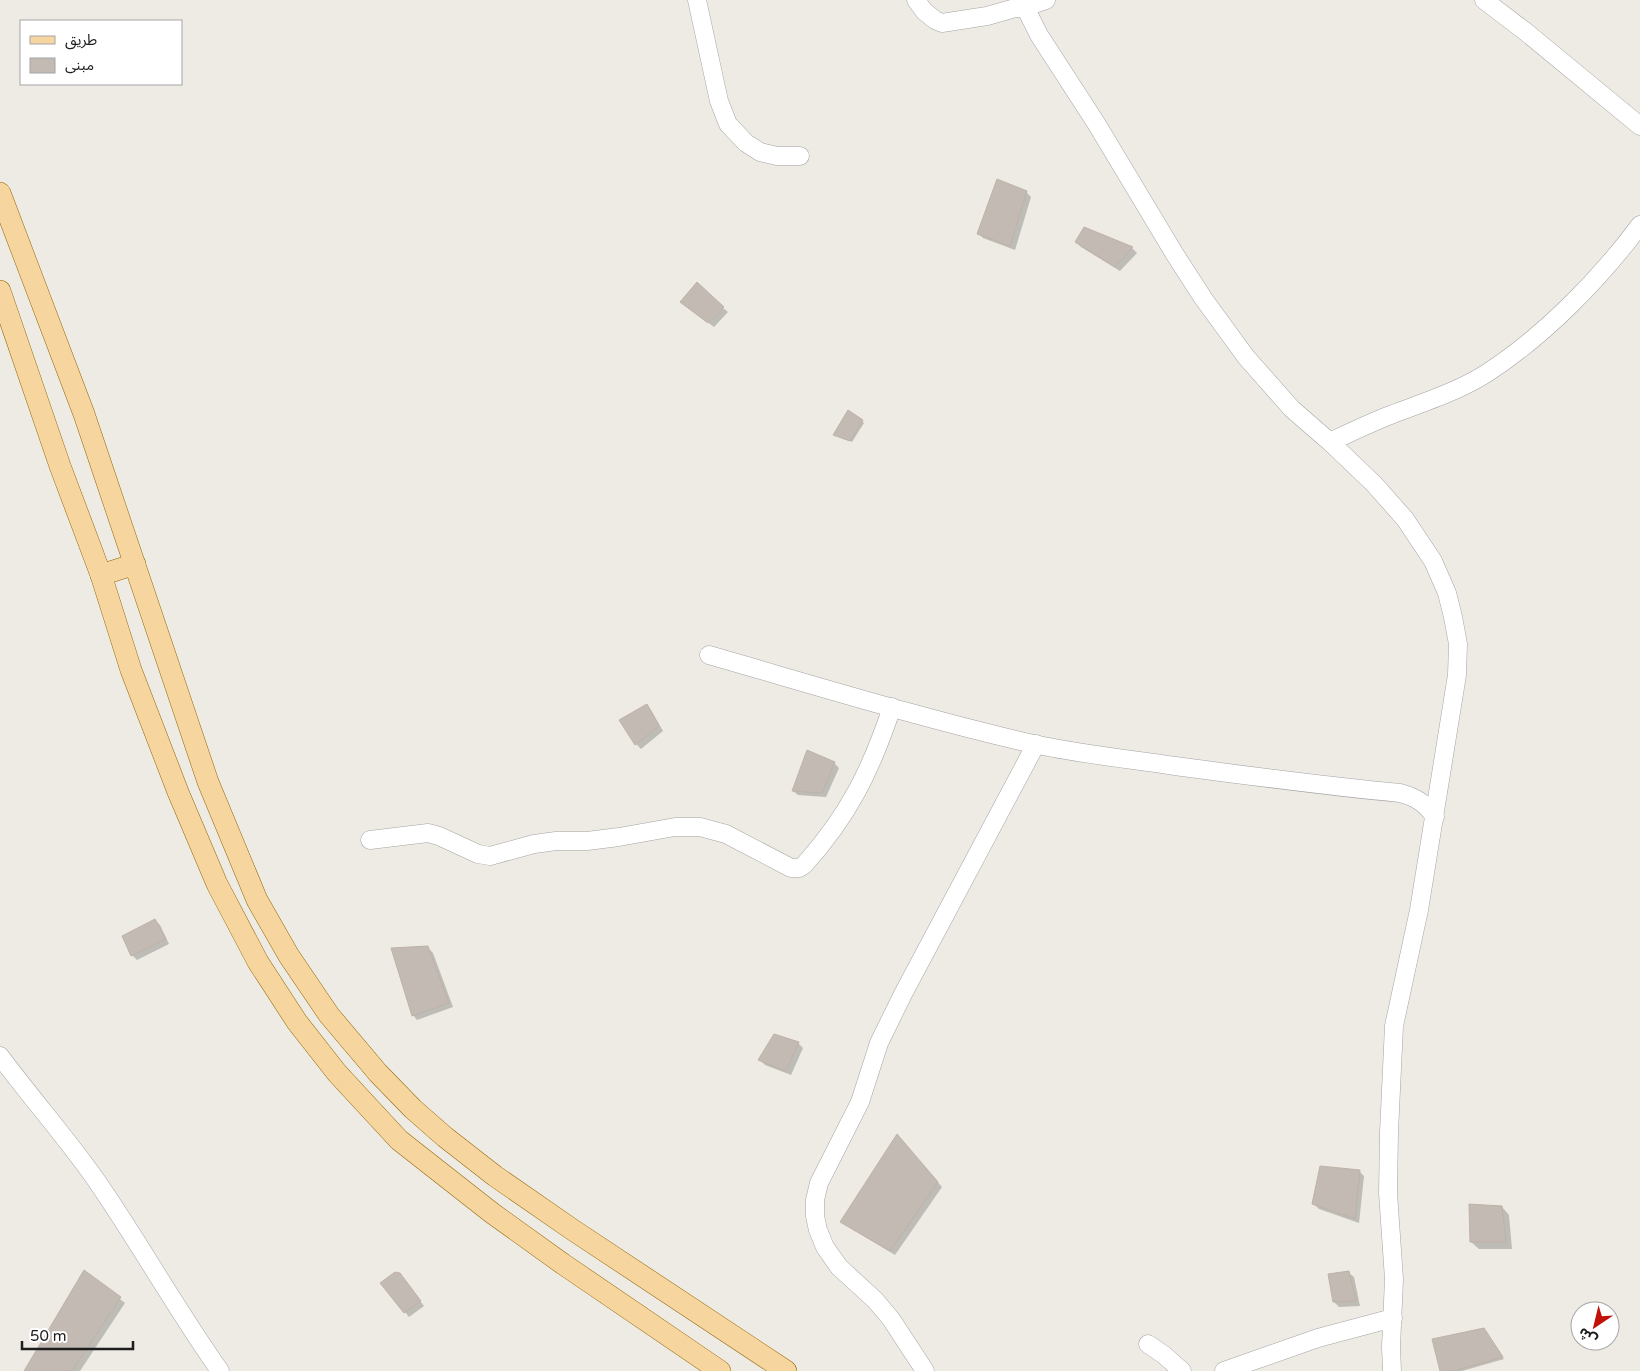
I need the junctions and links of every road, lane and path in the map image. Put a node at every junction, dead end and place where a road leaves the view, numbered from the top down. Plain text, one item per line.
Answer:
1 (697, 0) edge
2 (916, 0) edge
3 (1046, 0) edge
4 (1484, 0) edge
5 (1023, 4) edge
6 (1640, 126) edge
7 (800, 156) dead end
8 (0, 193) edge
9 (1640, 225) edge
10 (0, 291) edge
11 (1330, 442) junction
12 (135, 564) junction
13 (101, 575) junction
14 (709, 655) dead end
15 (892, 707) junction
16 (1036, 744) junction
17 (1435, 817) junction
18 (370, 840) dead end
19 (0, 1056) edge
20 (1393, 1318) junction
21 (1148, 1344) dead end
22 (220, 1371) edge
23 (720, 1371) edge
24 (786, 1371) edge
25 (925, 1371) edge
26 (1182, 1371) edge
27 (1224, 1371) edge
28 (1392, 1371) edge

1 - 7 street
2 - 5 street
3 - 5 street
4 - 6 street
5 - 11 street
8 - 12 main road
9 - 11 street
10 - 13 main road
11 - 17 street
12 - 13 main road
12 - 24 main road
13 - 23 main road
14 - 15 street
15 - 16 street
15 - 18 street
16 - 17 street
16 - 25 street
17 - 20 street
19 - 22 street
20 - 27 street
20 - 28 street
21 - 26 street

